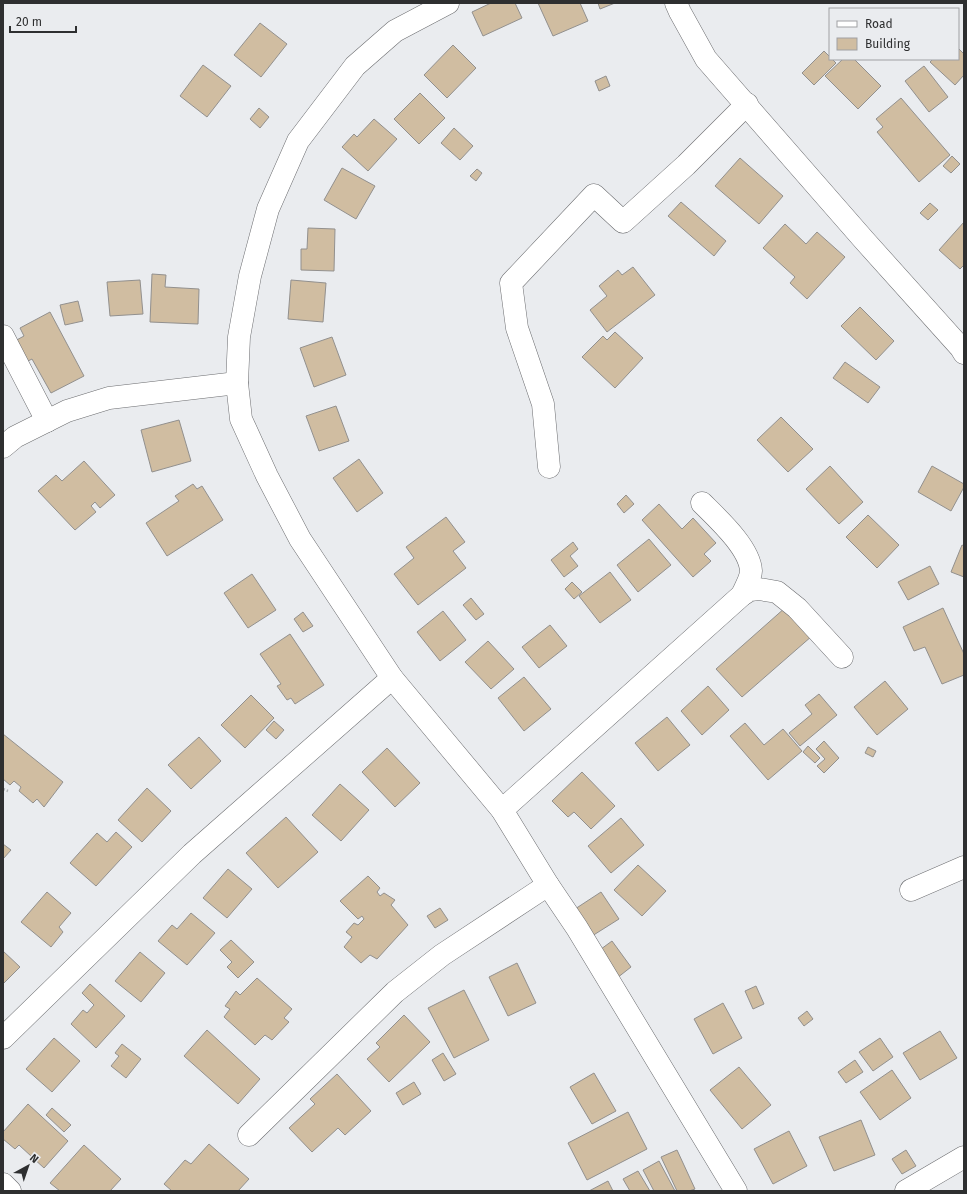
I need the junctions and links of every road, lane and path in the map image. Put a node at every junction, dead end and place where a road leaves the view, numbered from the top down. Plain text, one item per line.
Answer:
1 (448, 3) edge
2 (676, 3) edge
3 (747, 104) junction
4 (3, 336) edge
5 (963, 349) edge
6 (237, 383) junction
7 (47, 421) junction
8 (3, 447) edge
9 (549, 467) dead end
10 (702, 503) dead end
11 (742, 595) junction
12 (842, 656) dead end
13 (392, 678) junction
14 (3, 789) edge
15 (8, 791) dead end
16 (502, 810) junction
17 (964, 867) edge
18 (548, 885) junction
19 (911, 890) dead end
20 (3, 1038) edge
21 (250, 1135) dead end
22 (964, 1157) edge
23 (3, 1184) edge
24 (10, 1191) edge
25 (736, 1191) edge
26 (906, 1191) edge

1 - 6 street
2 - 3 street
3 - 5 street
3 - 9 street
4 - 7 street
6 - 7 street
6 - 13 street
7 - 8 street
10 - 11 street
11 - 12 street
11 - 16 street
13 - 16 street
13 - 20 street
14 - 15 path
16 - 18 street
17 - 19 street
18 - 21 street
18 - 25 street
22 - 26 street
23 - 24 street

